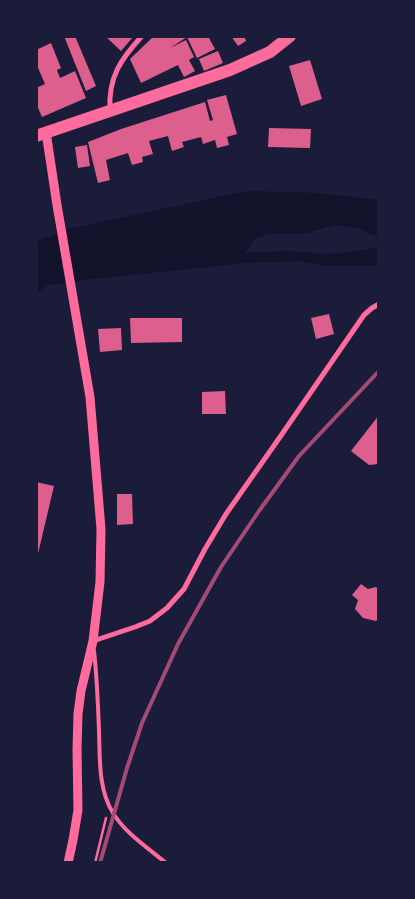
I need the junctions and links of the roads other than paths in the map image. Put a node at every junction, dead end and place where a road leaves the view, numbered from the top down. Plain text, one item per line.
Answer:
1 (142, 36) edge
2 (290, 36) edge
3 (110, 111) junction
4 (41, 134) edge
5 (379, 304) edge
6 (93, 641) junction
7 (68, 863) edge
8 (166, 863) edge

1 - 3 street
2 - 3 main road
3 - 4 main road
4 - 6 street
5 - 6 street
6 - 7 street
6 - 8 lane

